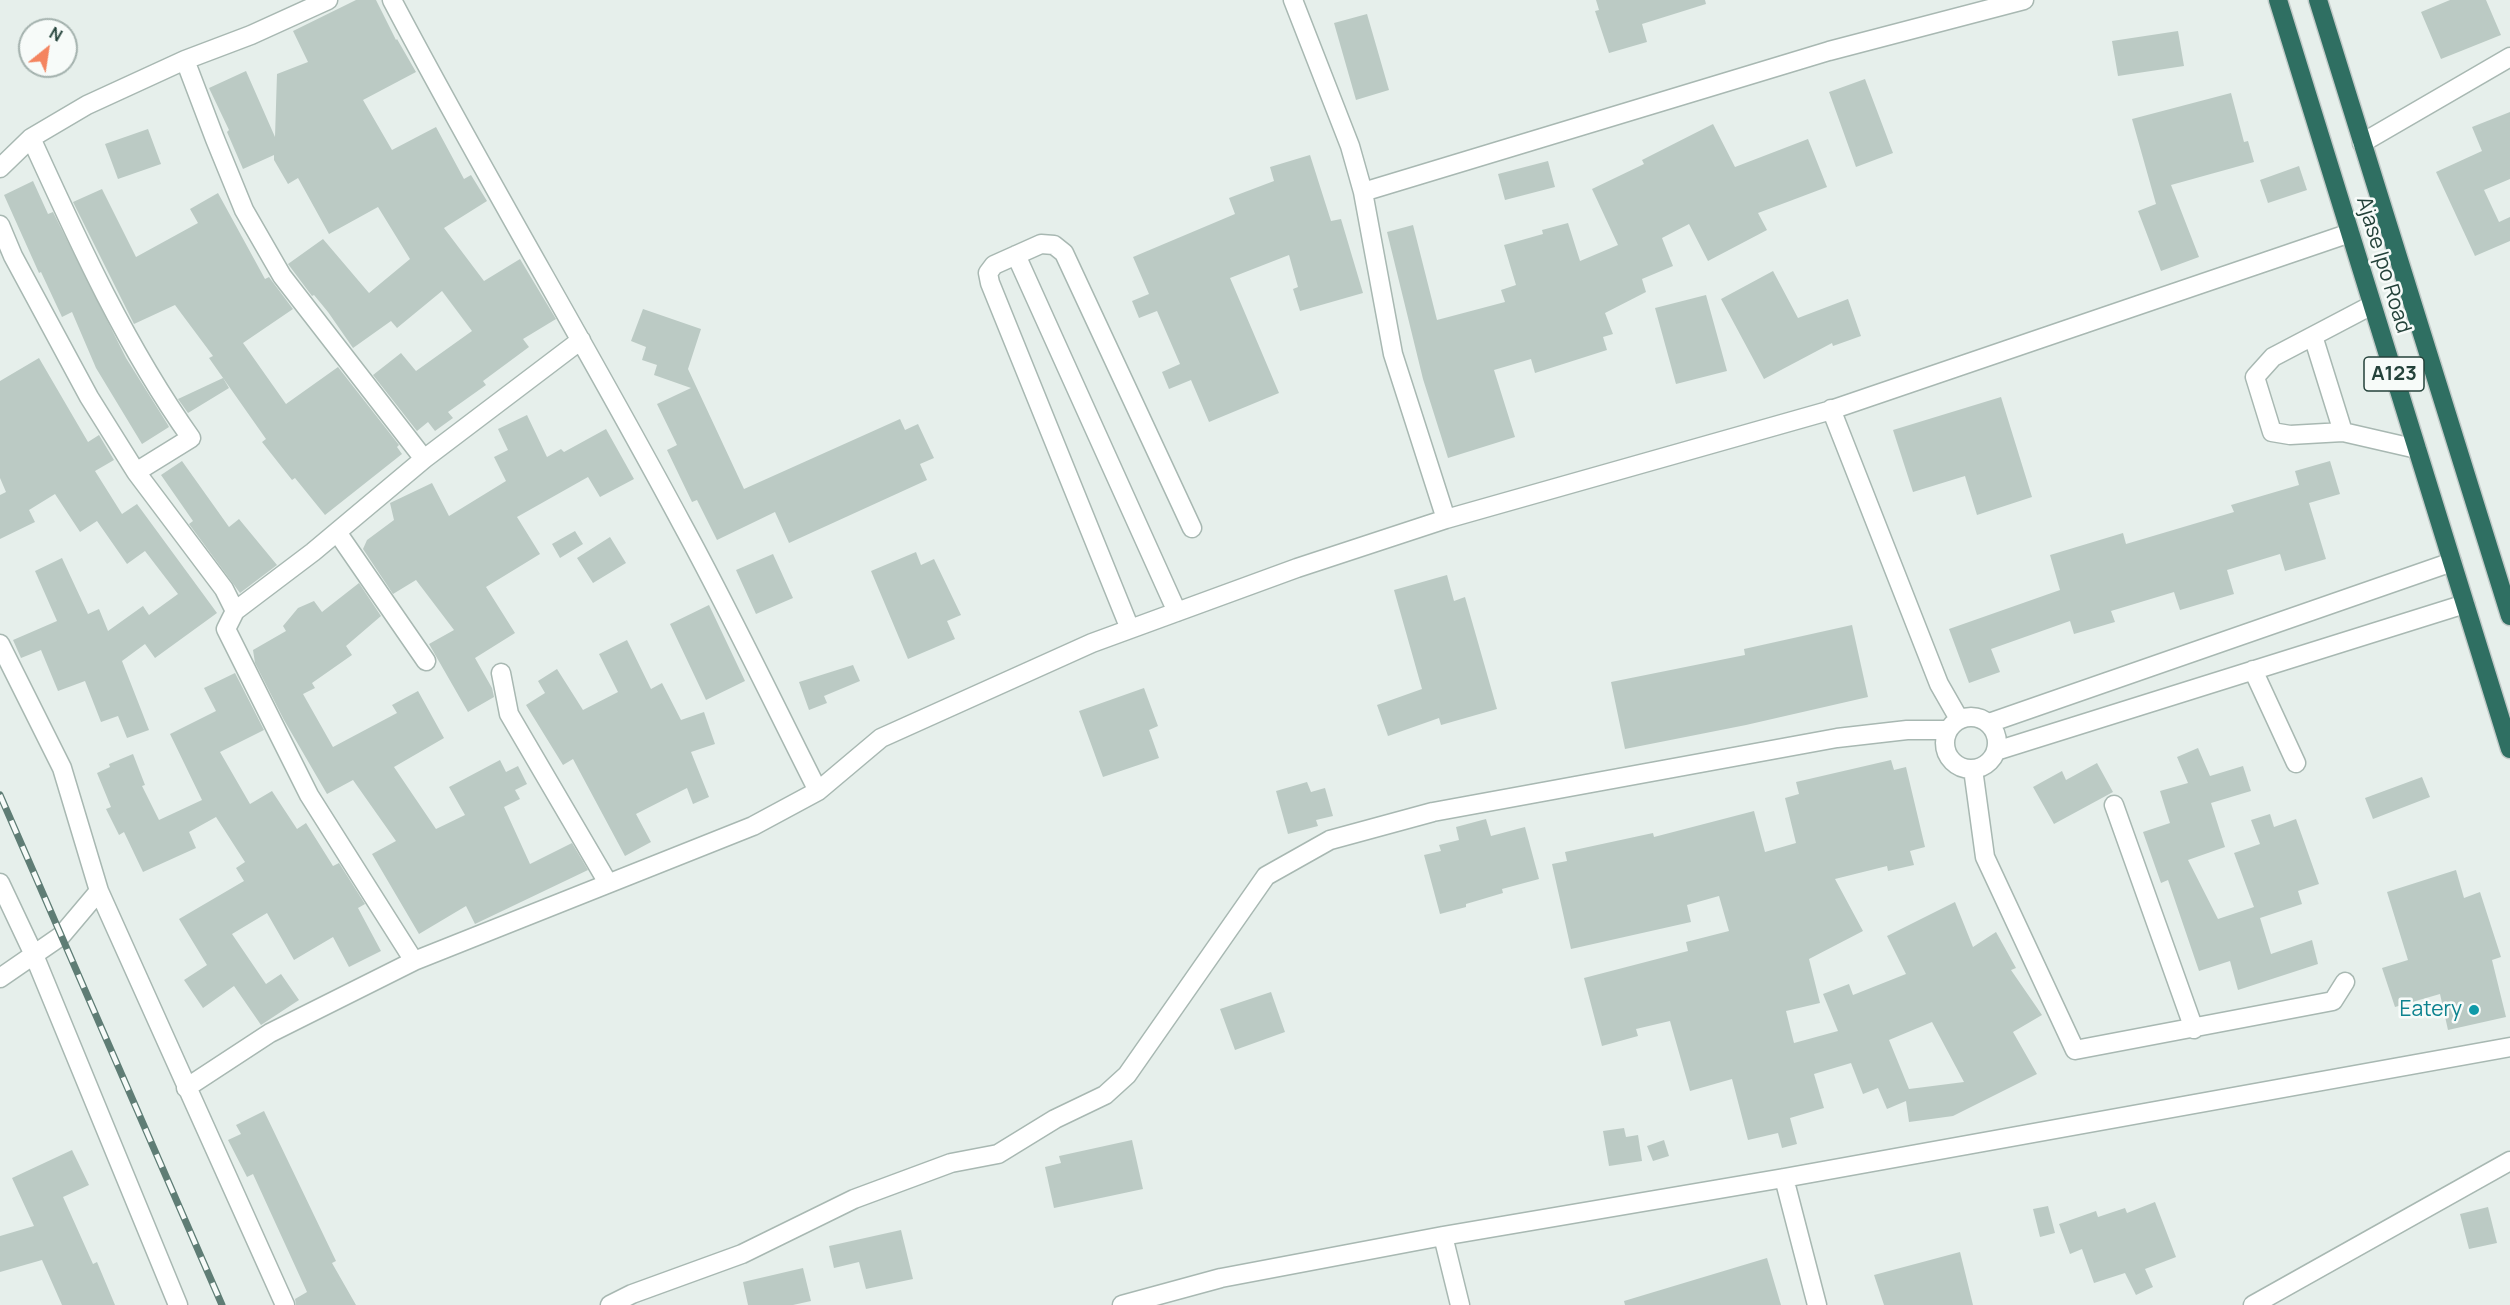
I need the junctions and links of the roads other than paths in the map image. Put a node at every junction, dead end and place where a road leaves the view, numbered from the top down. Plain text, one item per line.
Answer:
1 (328, 0) edge
2 (392, 0) edge
3 (1293, 0) edge
4 (2024, 0) edge
5 (2278, 0) edge
6 (2318, 0) edge
7 (2510, 57) edge
8 (185, 60) junction
9 (32, 138) junction
10 (2362, 143) junction
11 (0, 168) edge
12 (1363, 192) junction
13 (0, 225) edge
14 (2350, 233) junction
15 (1016, 255) junction
16 (2372, 305) junction
17 (2313, 336) junction
18 (581, 340) junction
19 (1831, 409) junction
20 (2343, 432) junction
21 (2416, 449) junction
22 (424, 459) junction
23 (136, 472) junction
24 (1446, 519) junction
25 (1192, 528) dead end
26 (337, 532) junction
27 (2452, 562) junction
28 (2464, 604) junction
29 (235, 611) junction
30 (1177, 612) junction
31 (2510, 616) edge
32 (1130, 629) junction
33 (0, 644) edge
34 (426, 661) dead end
35 (2253, 670) junction
36 (501, 673) dead end
37 (1989, 723) junction
38 (1953, 724) junction
39 (2510, 749) edge
40 (1996, 751) junction
41 (2296, 763) dead end
42 (1973, 769) junction
43 (818, 791) junction
44 (2114, 805) dead end
45 (0, 883) edge
46 (608, 884) junction
47 (99, 891) junction
48 (33, 955) junction
49 (414, 961) junction
50 (0, 978) edge
51 (2344, 982) dead end
52 (2194, 1029) junction
53 (2510, 1047) edge
54 (186, 1088) junction
55 (2510, 1161) edge
56 (1784, 1178) junction
57 (1443, 1236) junction
58 (177, 1305) edge
59 (285, 1305) edge
60 (610, 1305) edge
61 (1122, 1305) edge
62 (1460, 1305) edge
63 (1817, 1305) edge
64 (2253, 1305) edge

1 - 8 street
2 - 18 street
3 - 12 street
4 - 12 street
5 - 14 highway, Ajase Ipo Road / A123
6 - 10 highway, Ajase Ipo Road / A123
7 - 10 street
8 - 9 street
8 - 22 street
9 - 11 street
9 - 23 street
10 - 31 highway, Ajase Ipo Road / A123
12 - 24 street
13 - 23 street
14 - 16 highway, Ajase Ipo Road / A123
14 - 19 street
15 - 25 street
15 - 30 street
15 - 32 street
16 - 17 street
16 - 21 highway, Ajase Ipo Road / A123
17 - 20 street
17 - 20 street
18 - 22 street
18 - 43 street
19 - 24 street
19 - 38 street
20 - 21 street
21 - 27 highway, Ajase Ipo Road / A123
22 - 26 street
23 - 29 street
24 - 30 street
26 - 29 street
26 - 34 street
27 - 28 highway, Ajase Ipo Road / A123
27 - 37 street
28 - 35 street
28 - 39 highway, Ajase Ipo Road / A123
29 - 49 street
30 - 32 street
32 - 43 street
33 - 47 street
35 - 40 street
35 - 41 street
36 - 46 street
37 - 38 street
37 - 40 street
38 - 42 street
38 - 60 street
40 - 42 street
42 - 52 street
43 - 46 street
44 - 52 street
45 - 48 street
46 - 49 street
47 - 48 street
47 - 54 street
48 - 50 street
48 - 58 street
49 - 54 street
51 - 52 street
53 - 56 street
54 - 59 street
55 - 64 street
56 - 57 street
56 - 63 street
57 - 61 street
57 - 62 street

